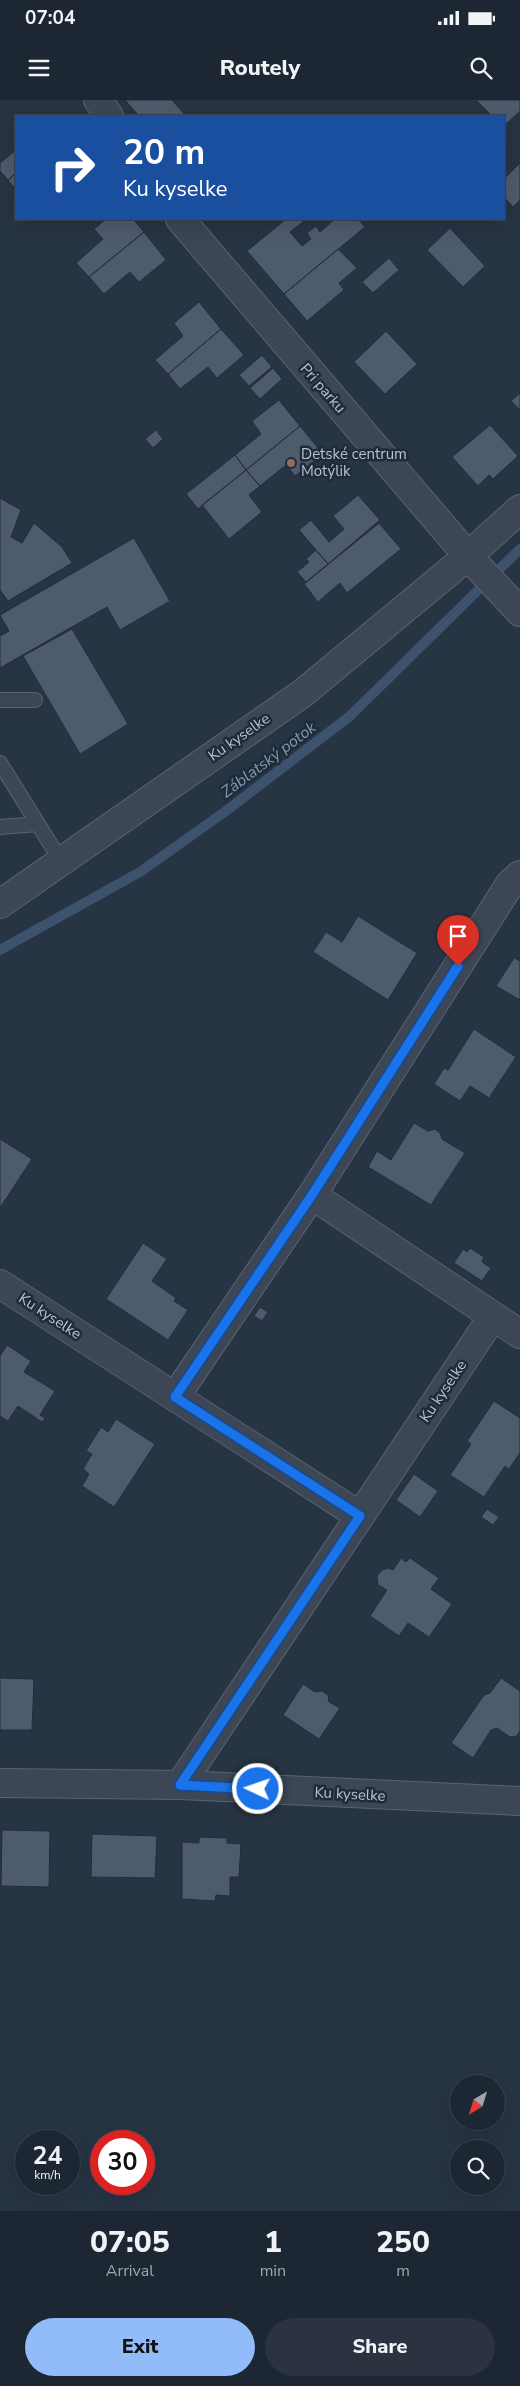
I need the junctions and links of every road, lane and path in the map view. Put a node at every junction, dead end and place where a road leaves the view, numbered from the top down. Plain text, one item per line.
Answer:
1 (98, 100) edge
2 (108, 115) edge
3 (181, 220) edge
4 (520, 509) edge
5 (468, 556) junction
6 (520, 612) edge
7 (0, 700) edge
8 (35, 700) dead end
9 (0, 764) edge
10 (38, 824) junction
11 (0, 827) edge
12 (61, 861) junction
13 (520, 875) edge
14 (0, 904) edge
15 (312, 1195) junction
16 (0, 1284) edge
17 (493, 1316) junction
18 (520, 1334) edge
19 (175, 1397) junction
20 (360, 1516) junction
21 (0, 1783) edge
22 (180, 1785) junction
23 (520, 1801) edge

1 - 2 street
3 - 5 street, Pri parku
4 - 5 street, Ku kyselke
5 - 6 street
5 - 12 street, Ku kyselke
7 - 8 lane
9 - 10 lane
10 - 11 lane
10 - 12 lane
12 - 14 street, Ku kyselke
13 - 15 street
15 - 17 street
15 - 19 street
16 - 19 street, Ku kyselke
17 - 18 street
17 - 20 street, Ku kyselke
19 - 20 street, Ku kyselke
20 - 22 street, Ku kyselke
21 - 22 street, Ku kyselke
22 - 23 street, Ku kyselke

